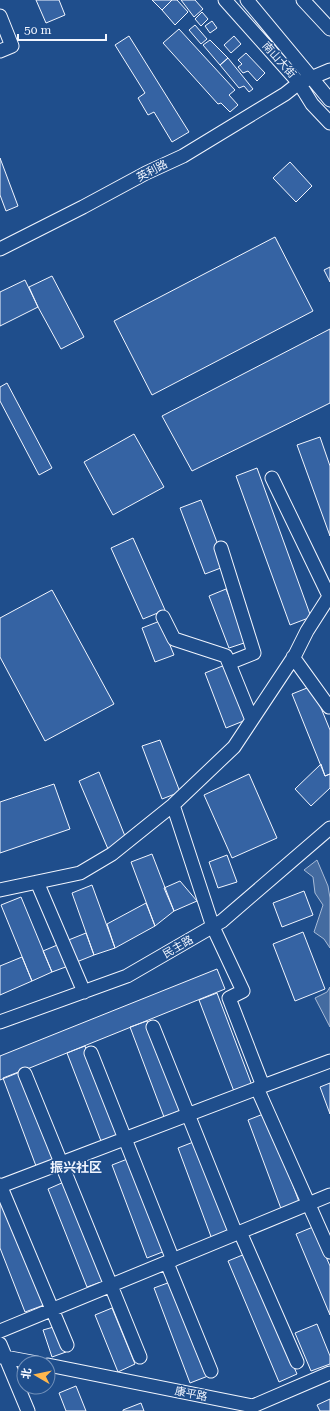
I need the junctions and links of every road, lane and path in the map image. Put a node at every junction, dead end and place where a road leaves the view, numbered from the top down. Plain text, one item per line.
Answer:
1 (225, 0) edge
2 (247, 0) edge
3 (303, 0) edge
4 (0, 16) edge
5 (330, 29) edge
6 (0, 51) edge
7 (330, 70) edge
8 (305, 80) junction
9 (330, 100) edge
10 (330, 122) edge
11 (0, 249) edge
12 (272, 478) dead end
13 (221, 548) dead end
14 (330, 596) edge
15 (163, 617) dead end
16 (293, 658) junction
17 (229, 663) junction
18 (329, 707) edge
19 (252, 720) junction
20 (173, 805) junction
21 (330, 828) edge
22 (38, 882) junction
23 (0, 890) edge
24 (213, 927) junction
25 (84, 992) junction
26 (0, 1022) edge
27 (153, 1027) dead end
28 (91, 1053) dead end
29 (330, 1061) edge
30 (26, 1074) dead end
31 (260, 1087) junction
32 (188, 1114) junction
33 (125, 1139) junction
34 (62, 1163) junction
35 (0, 1185) edge
36 (330, 1195) edge
37 (309, 1204) junction
38 (238, 1233) junction
39 (330, 1252) edge
40 (170, 1261) junction
41 (111, 1285) junction
42 (52, 1309) junction
43 (0, 1331) edge
44 (0, 1344) edge
45 (68, 1345) dead end
46 (3, 1357) edge
47 (140, 1357) dead end
48 (16, 1359) edge
49 (297, 1362) dead end
50 (56, 1367) edge
51 (211, 1371) dead end
52 (330, 1373) edge
53 (28, 1411) edge

1 - 8 street, 南山大街
2 - 8 street, 南山大街
3 - 5 street
4 - 6 street
7 - 8 street, 英利路
8 - 9 street, 南山大街
8 - 10 street, 南山大街
8 - 11 street, 英利路
12 - 14 street
13 - 17 street
14 - 16 street
15 - 17 street
16 - 18 street
16 - 19 street
17 - 19 street
19 - 20 street
20 - 22 street
20 - 24 street
21 - 24 street, 民主路
22 - 23 street
22 - 25 street
24 - 25 street, 民主路
24 - 31 street
25 - 26 street, 民主路
27 - 32 street
28 - 33 street
29 - 31 street
30 - 34 street
31 - 32 street
31 - 37 street
32 - 33 street
32 - 38 street
33 - 34 street
33 - 40 street
34 - 35 street
34 - 41 street
35 - 42 street
36 - 37 street
37 - 38 street
37 - 39 street
38 - 40 street
38 - 49 street
40 - 41 street
40 - 51 street
41 - 42 street
41 - 47 street
42 - 43 street
42 - 45 street
44 - 46 street
46 - 48 street
46 - 53 street
50 - 52 street, 康平路

